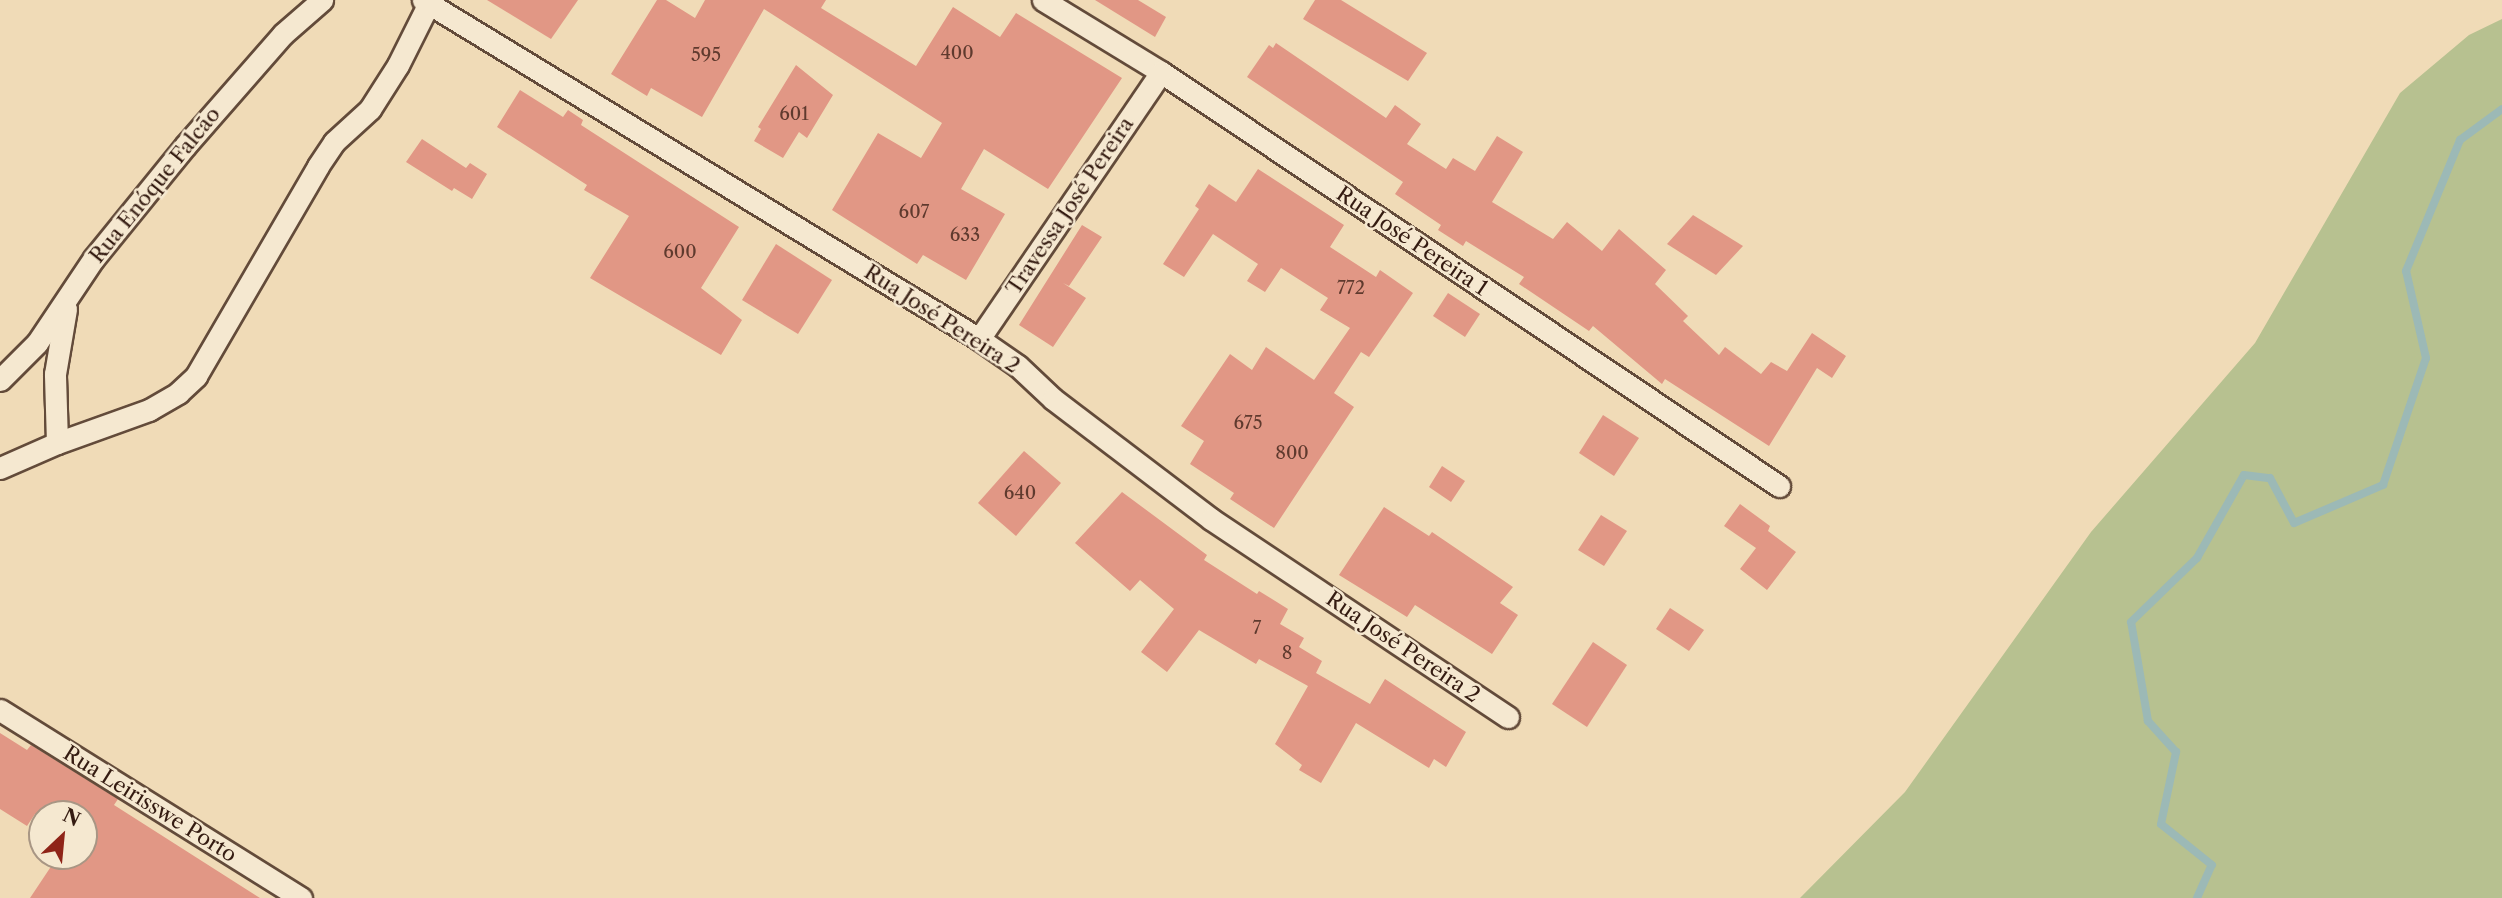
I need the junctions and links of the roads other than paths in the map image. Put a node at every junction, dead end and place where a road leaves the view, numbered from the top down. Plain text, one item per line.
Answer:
1 (322, 0) edge
2 (1043, 0) edge
3 (426, 2) edge
4 (1161, 72) junction
5 (69, 297) junction
6 (979, 339) junction
7 (0, 380) edge
8 (57, 443) junction
9 (0, 468) edge
10 (1779, 486) dead end
11 (0, 710) edge
12 (1508, 717) dead end
13 (301, 898) edge

1 - 5 street, Rua Enóque Falcão
2 - 4 street, Rua José Pereira 1
3 - 6 street, Rua José Pereira 2
3 - 8 street
4 - 6 street, Travessa José Pereira
4 - 10 street, Rua José Pereira 1
5 - 7 street, Rua Enóque Falcão
5 - 8 street
6 - 12 street, Rua José Pereira 2
8 - 9 street
11 - 13 street, Rua Leirisswe Porto

